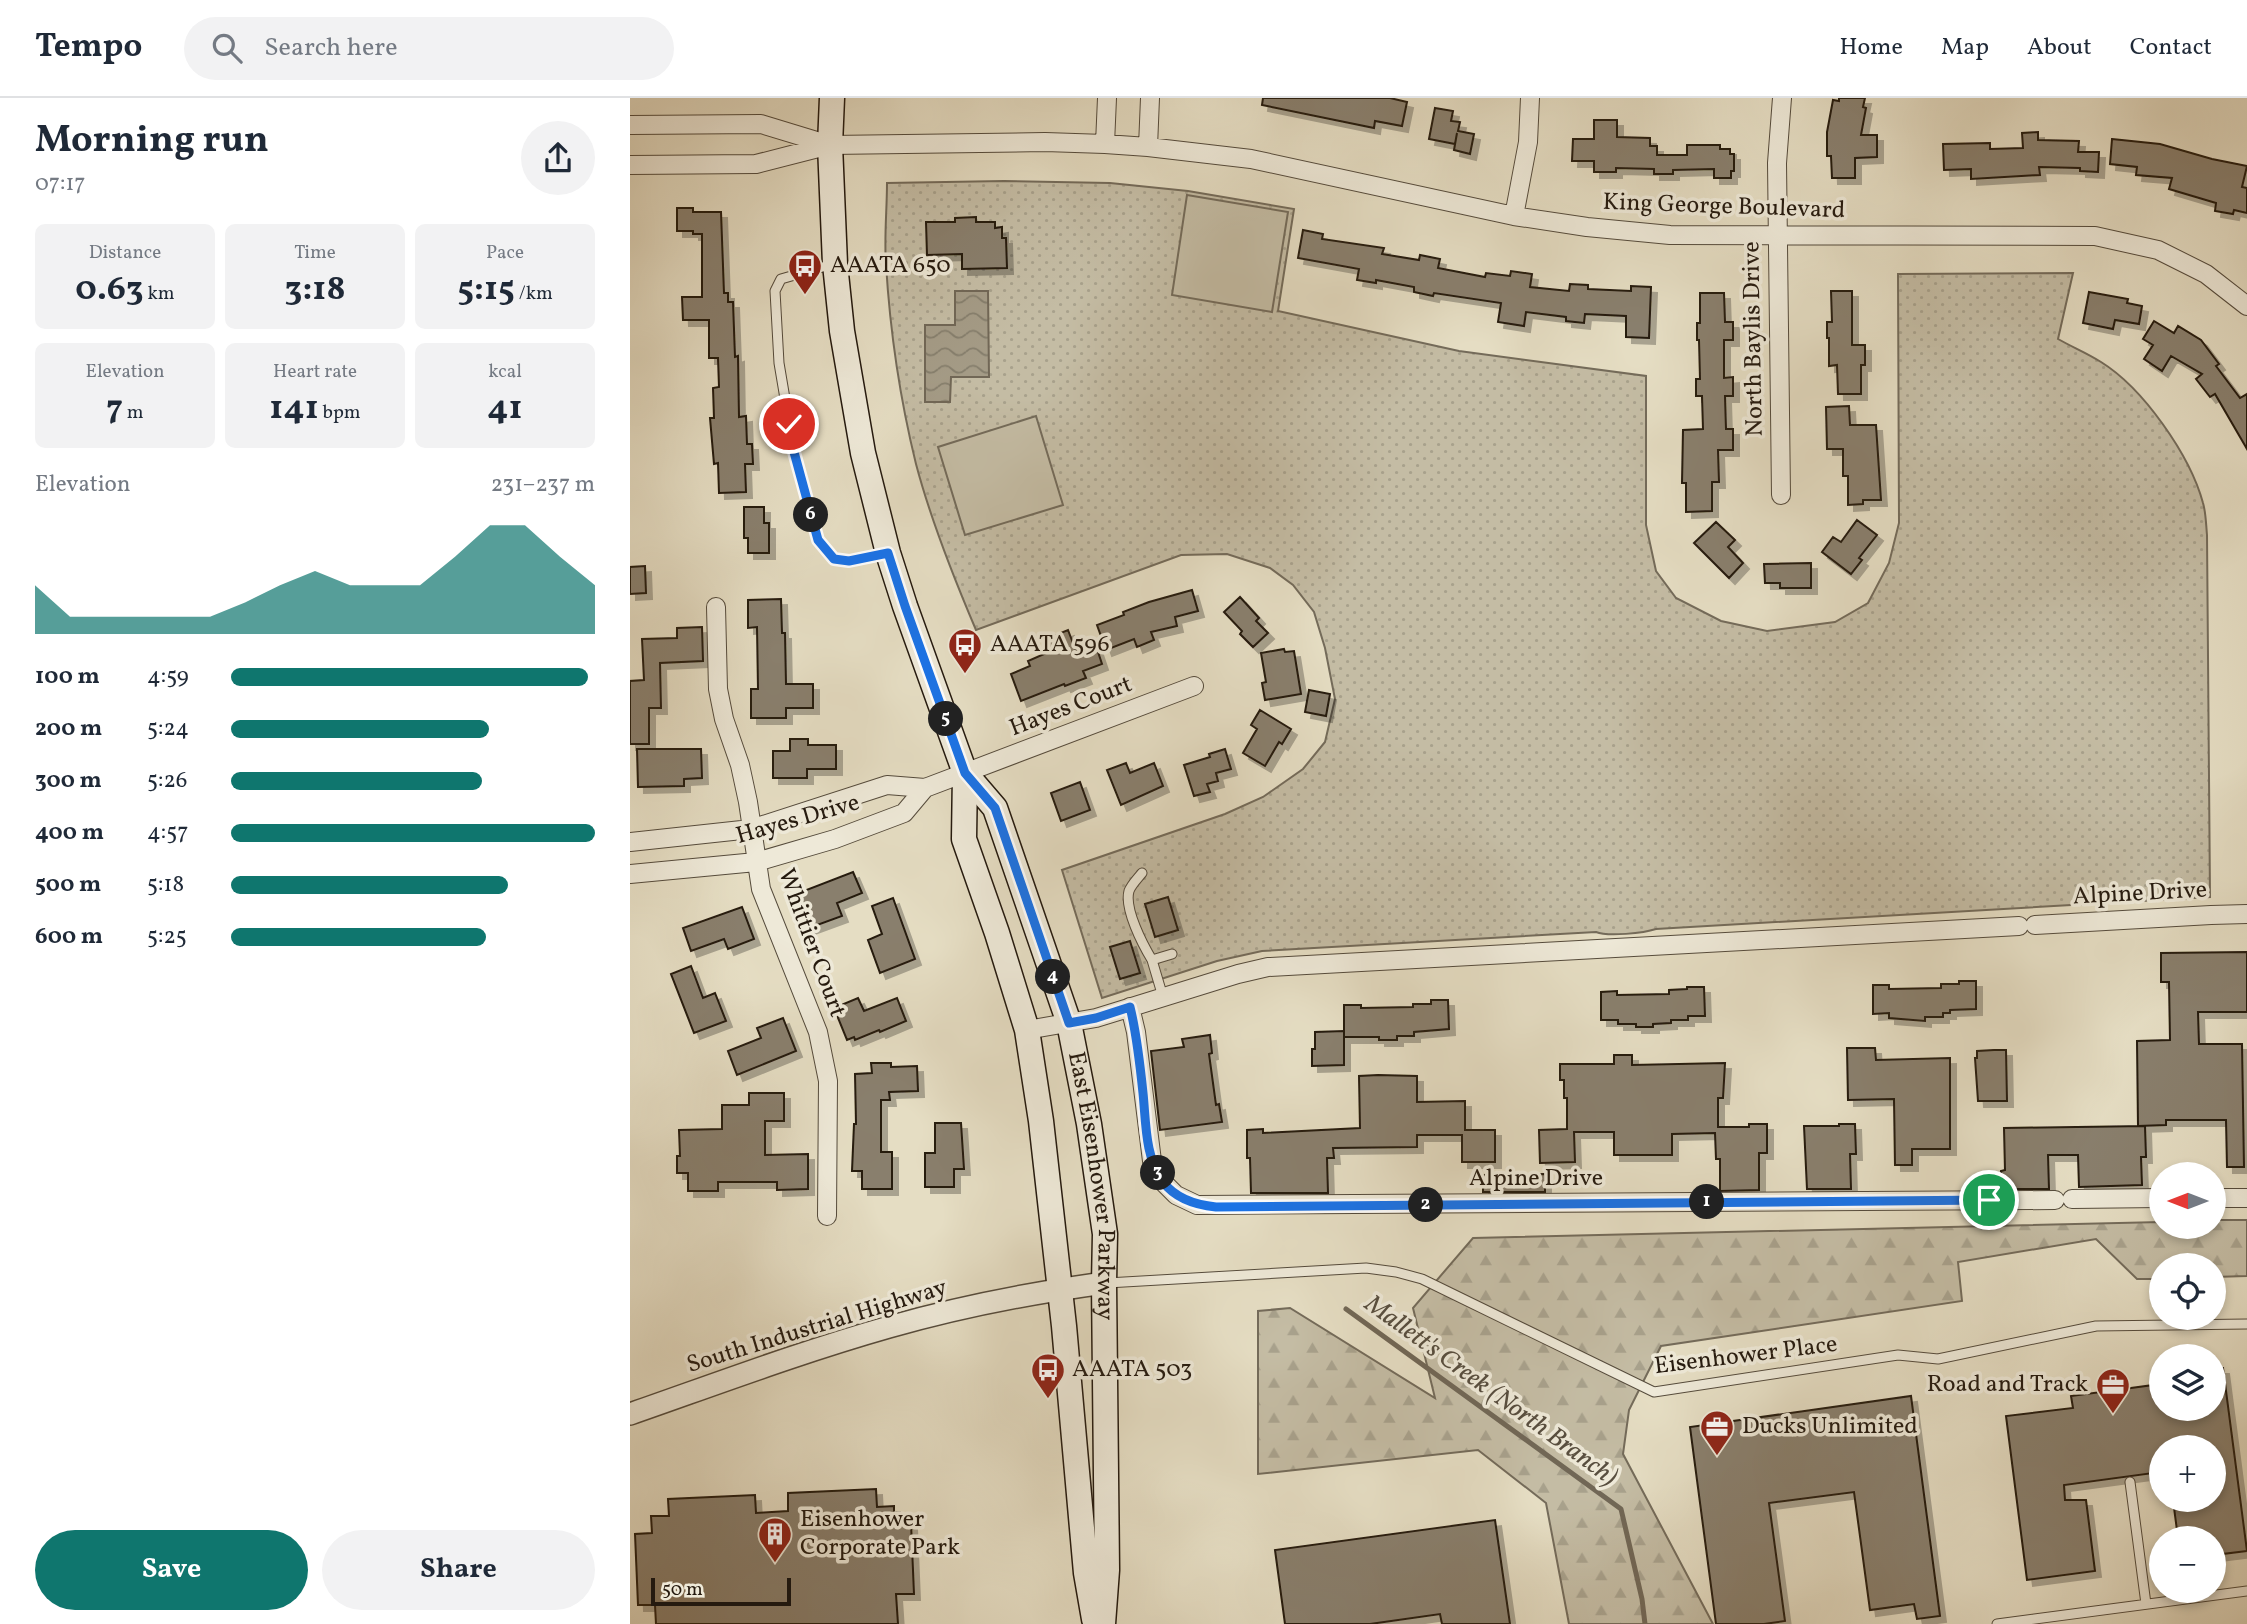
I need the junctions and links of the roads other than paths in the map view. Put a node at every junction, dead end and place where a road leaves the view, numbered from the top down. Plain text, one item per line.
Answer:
1 (832, 98) edge
2 (1107, 98) edge
3 (1150, 98) edge
4 (1530, 98) edge
5 (1782, 98) edge
6 (630, 125) edge
7 (1105, 144) junction
8 (830, 145) junction
9 (1148, 147) junction
10 (630, 165) edge
11 (1514, 216) junction
12 (1777, 237) junction
13 (835, 264) junction
14 (2247, 306) edge
15 (1781, 495) dead end
16 (888, 553) junction
17 (716, 607) dead end
18 (1194, 686) dead end
19 (965, 773) junction
20 (925, 788) junction
21 (751, 829) junction
22 (630, 842) edge
23 (756, 862) junction
24 (1142, 873) dead end
25 (630, 874) edge
26 (2247, 914) edge
27 (1172, 954) dead end
28 (1152, 960) junction
29 (1163, 997) junction
30 (1130, 1007) junction
31 (1069, 1023) junction
32 (1027, 1030) junction
33 (2149, 1198) edge
34 (2226, 1198) edge
35 (2247, 1198) edge
36 (827, 1216) dead end
37 (1104, 1283) junction
38 (1060, 1289) junction
39 (2247, 1324) edge
40 (630, 1414) edge
41 (2130, 1482) dead end
42 (2247, 1591) edge
43 (2146, 1604) junction
44 (1095, 1624) edge
45 (1103, 1624) edge
46 (1997, 1624) edge

1 - 8 main road, East Eisenhower Parkway
2 - 7 street
3 - 9 street
4 - 11 street
5 - 12 street, North Baylis Drive
6 - 8 street, King George Boulevard
7 - 8 street, King George Boulevard
7 - 9 street, King George Boulevard
8 - 10 street, King George Boulevard
8 - 13 main road, East Eisenhower Parkway
9 - 11 street, King George Boulevard
11 - 12 street, King George Boulevard
12 - 14 street, King George Boulevard
12 - 15 street, North Baylis Drive
13 - 16 main road, East Eisenhower Parkway
13 - 16 lane
16 - 19 main road, East Eisenhower Parkway
17 - 21 street, Whittier Court
18 - 19 street, Hayes Court
19 - 20 street, Hayes Drive
19 - 31 main road, East Eisenhower Parkway
19 - 32 main road, East Eisenhower Parkway
20 - 21 street, Hayes Drive
20 - 23 street, Hayes Drive
21 - 22 street, Hayes Drive
21 - 23 street, Whittier Court
23 - 25 street, Hayes Drive
23 - 36 street, Whittier Court
24 - 28 lane
26 - 29 street, Alpine Drive
27 - 28 lane
28 - 29 lane
29 - 30 street, Alpine Drive
30 - 31 street, Alpine Drive
30 - 33 street, Alpine Drive
31 - 32 street, Alpine Drive
31 - 37 main road, East Eisenhower Parkway
32 - 38 main road, East Eisenhower Parkway
34 - 35 street
37 - 38 street, South Industrial Highway
37 - 39 lane, Eisenhower Place
37 - 45 main road, East Eisenhower Parkway
38 - 40 street, South Industrial Highway
38 - 44 main road, East Eisenhower Parkway
41 - 43 lane
42 - 43 lane
43 - 46 lane

